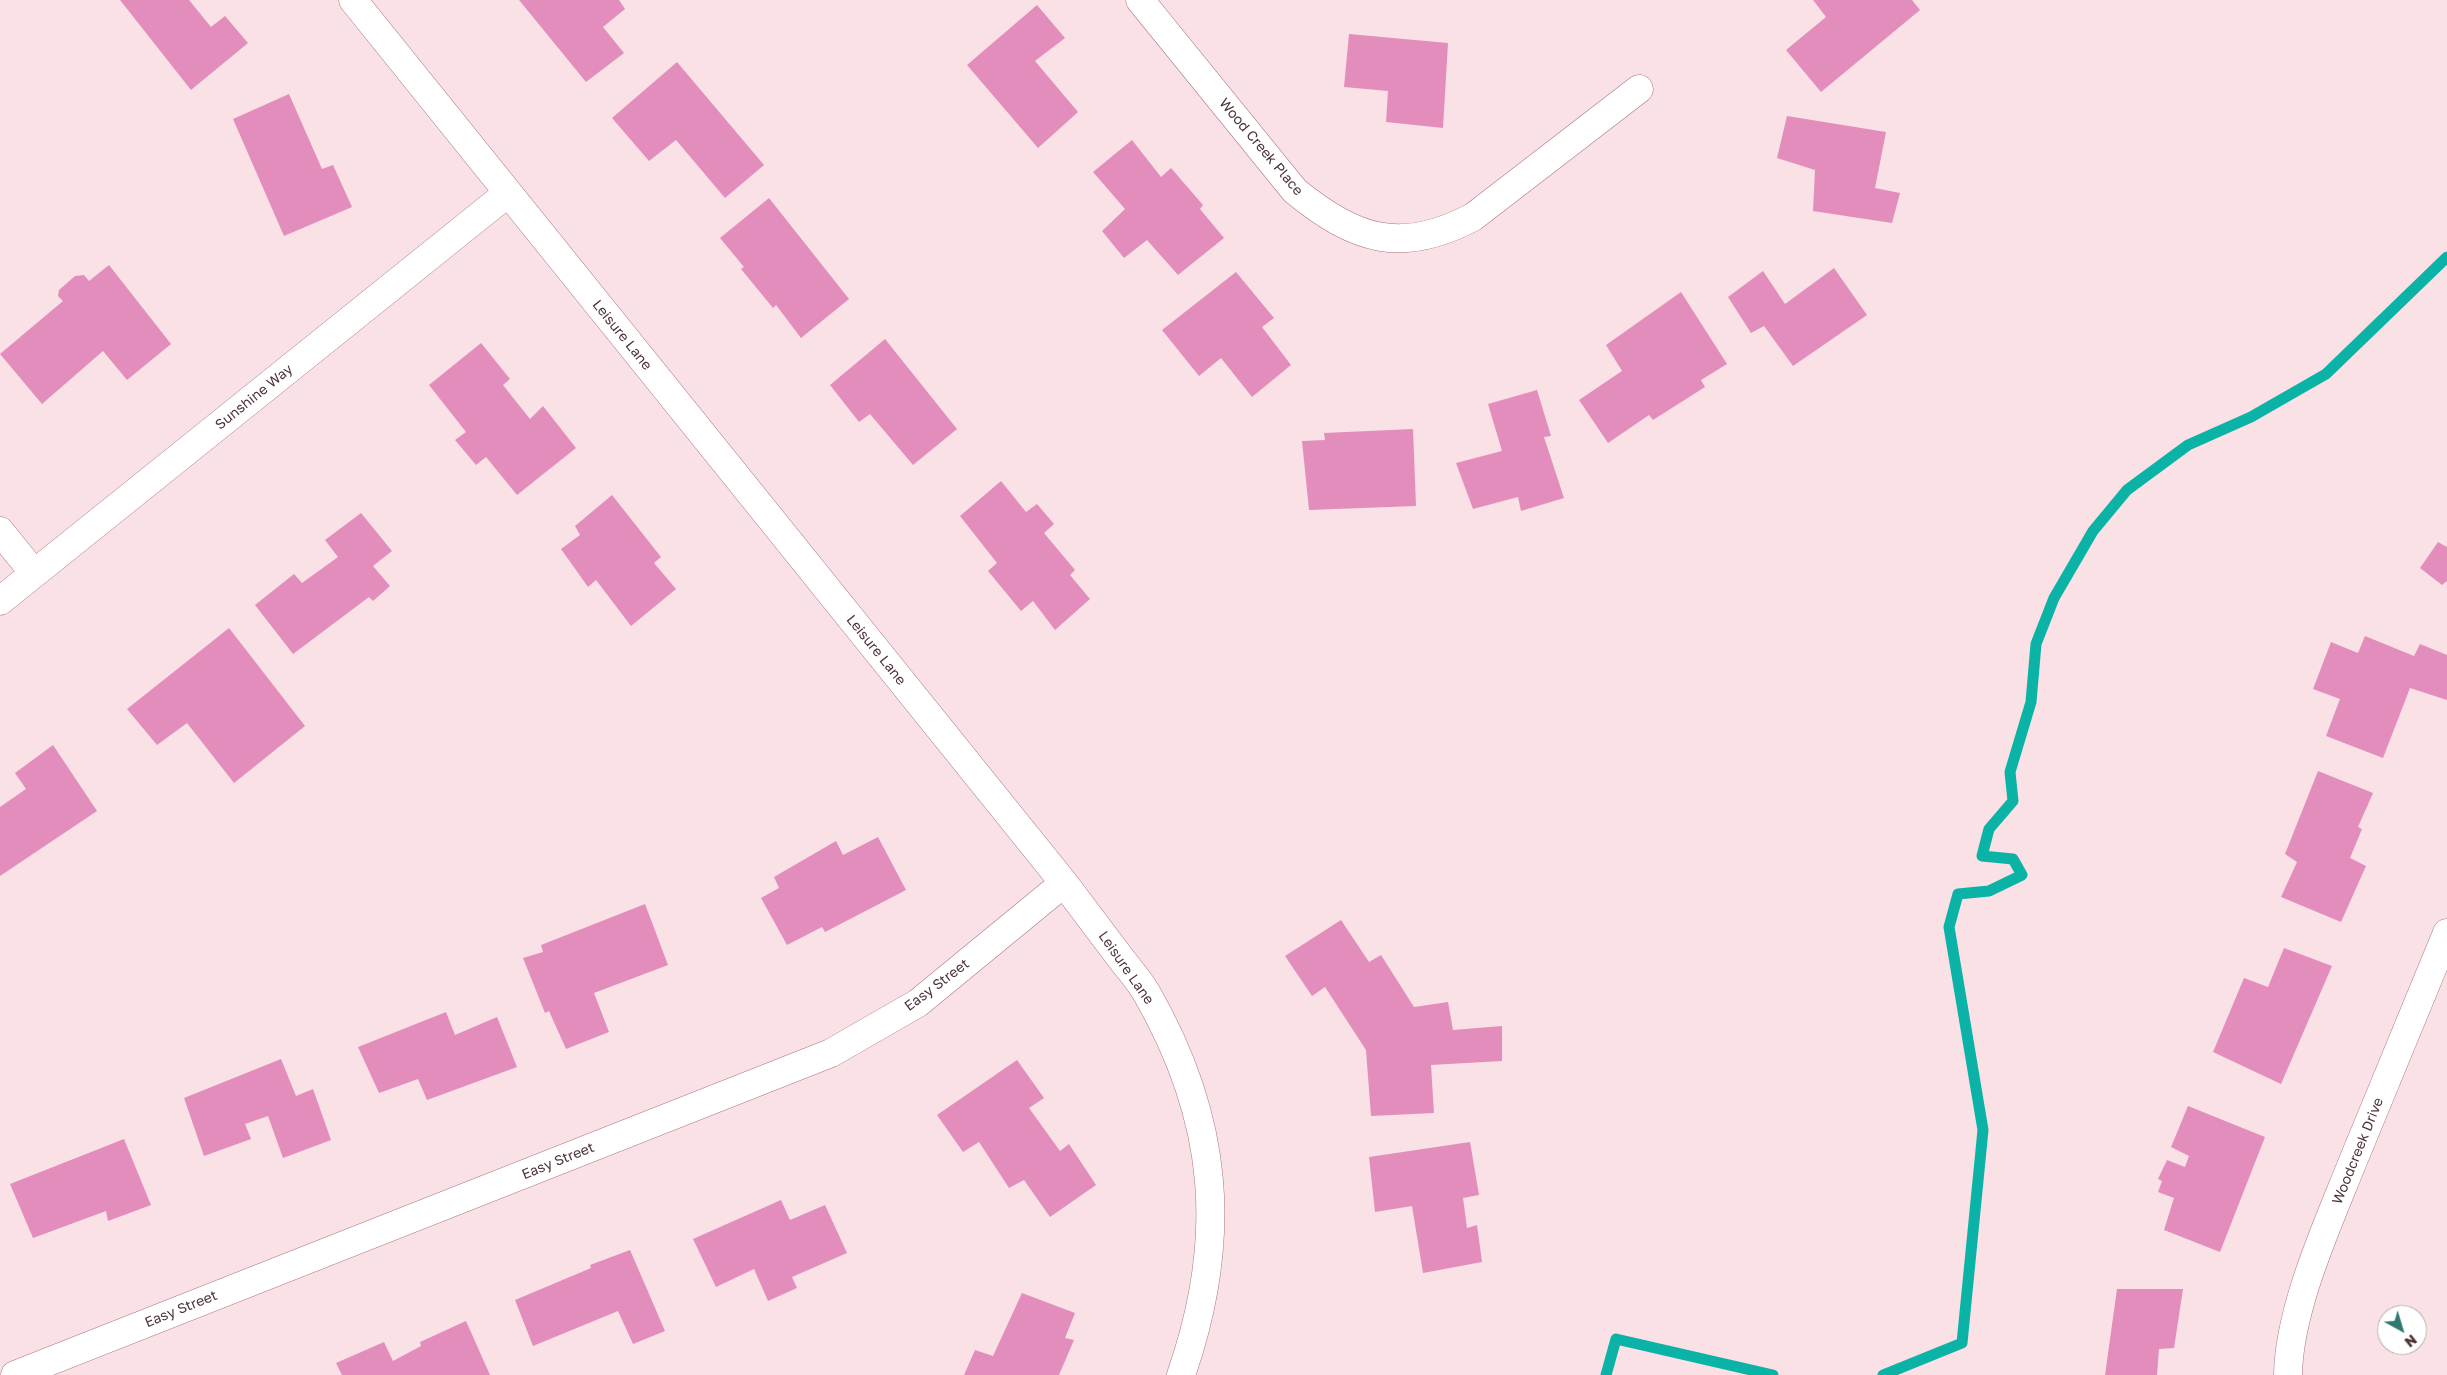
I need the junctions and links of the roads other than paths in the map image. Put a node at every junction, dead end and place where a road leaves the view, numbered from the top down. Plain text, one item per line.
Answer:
1 (353, 0) edge
2 (1140, 0) edge
3 (1639, 89) dead end
4 (508, 193) junction
5 (0, 530) edge
6 (34, 573) junction
7 (0, 601) edge
8 (1064, 883) junction
9 (2447, 933) edge
10 (14, 1375) edge
11 (1181, 1375) edge
12 (2288, 1375) edge

1 - 4 street, Leisure Lane
2 - 3 street, Wood Creek Place
4 - 6 street, Sunshine Way
4 - 8 street, Leisure Lane
5 - 6 street
6 - 7 street, Sunshine Way
8 - 10 street, Easy Street
8 - 11 street, Leisure Lane
9 - 12 street, Woodcreek Drive

